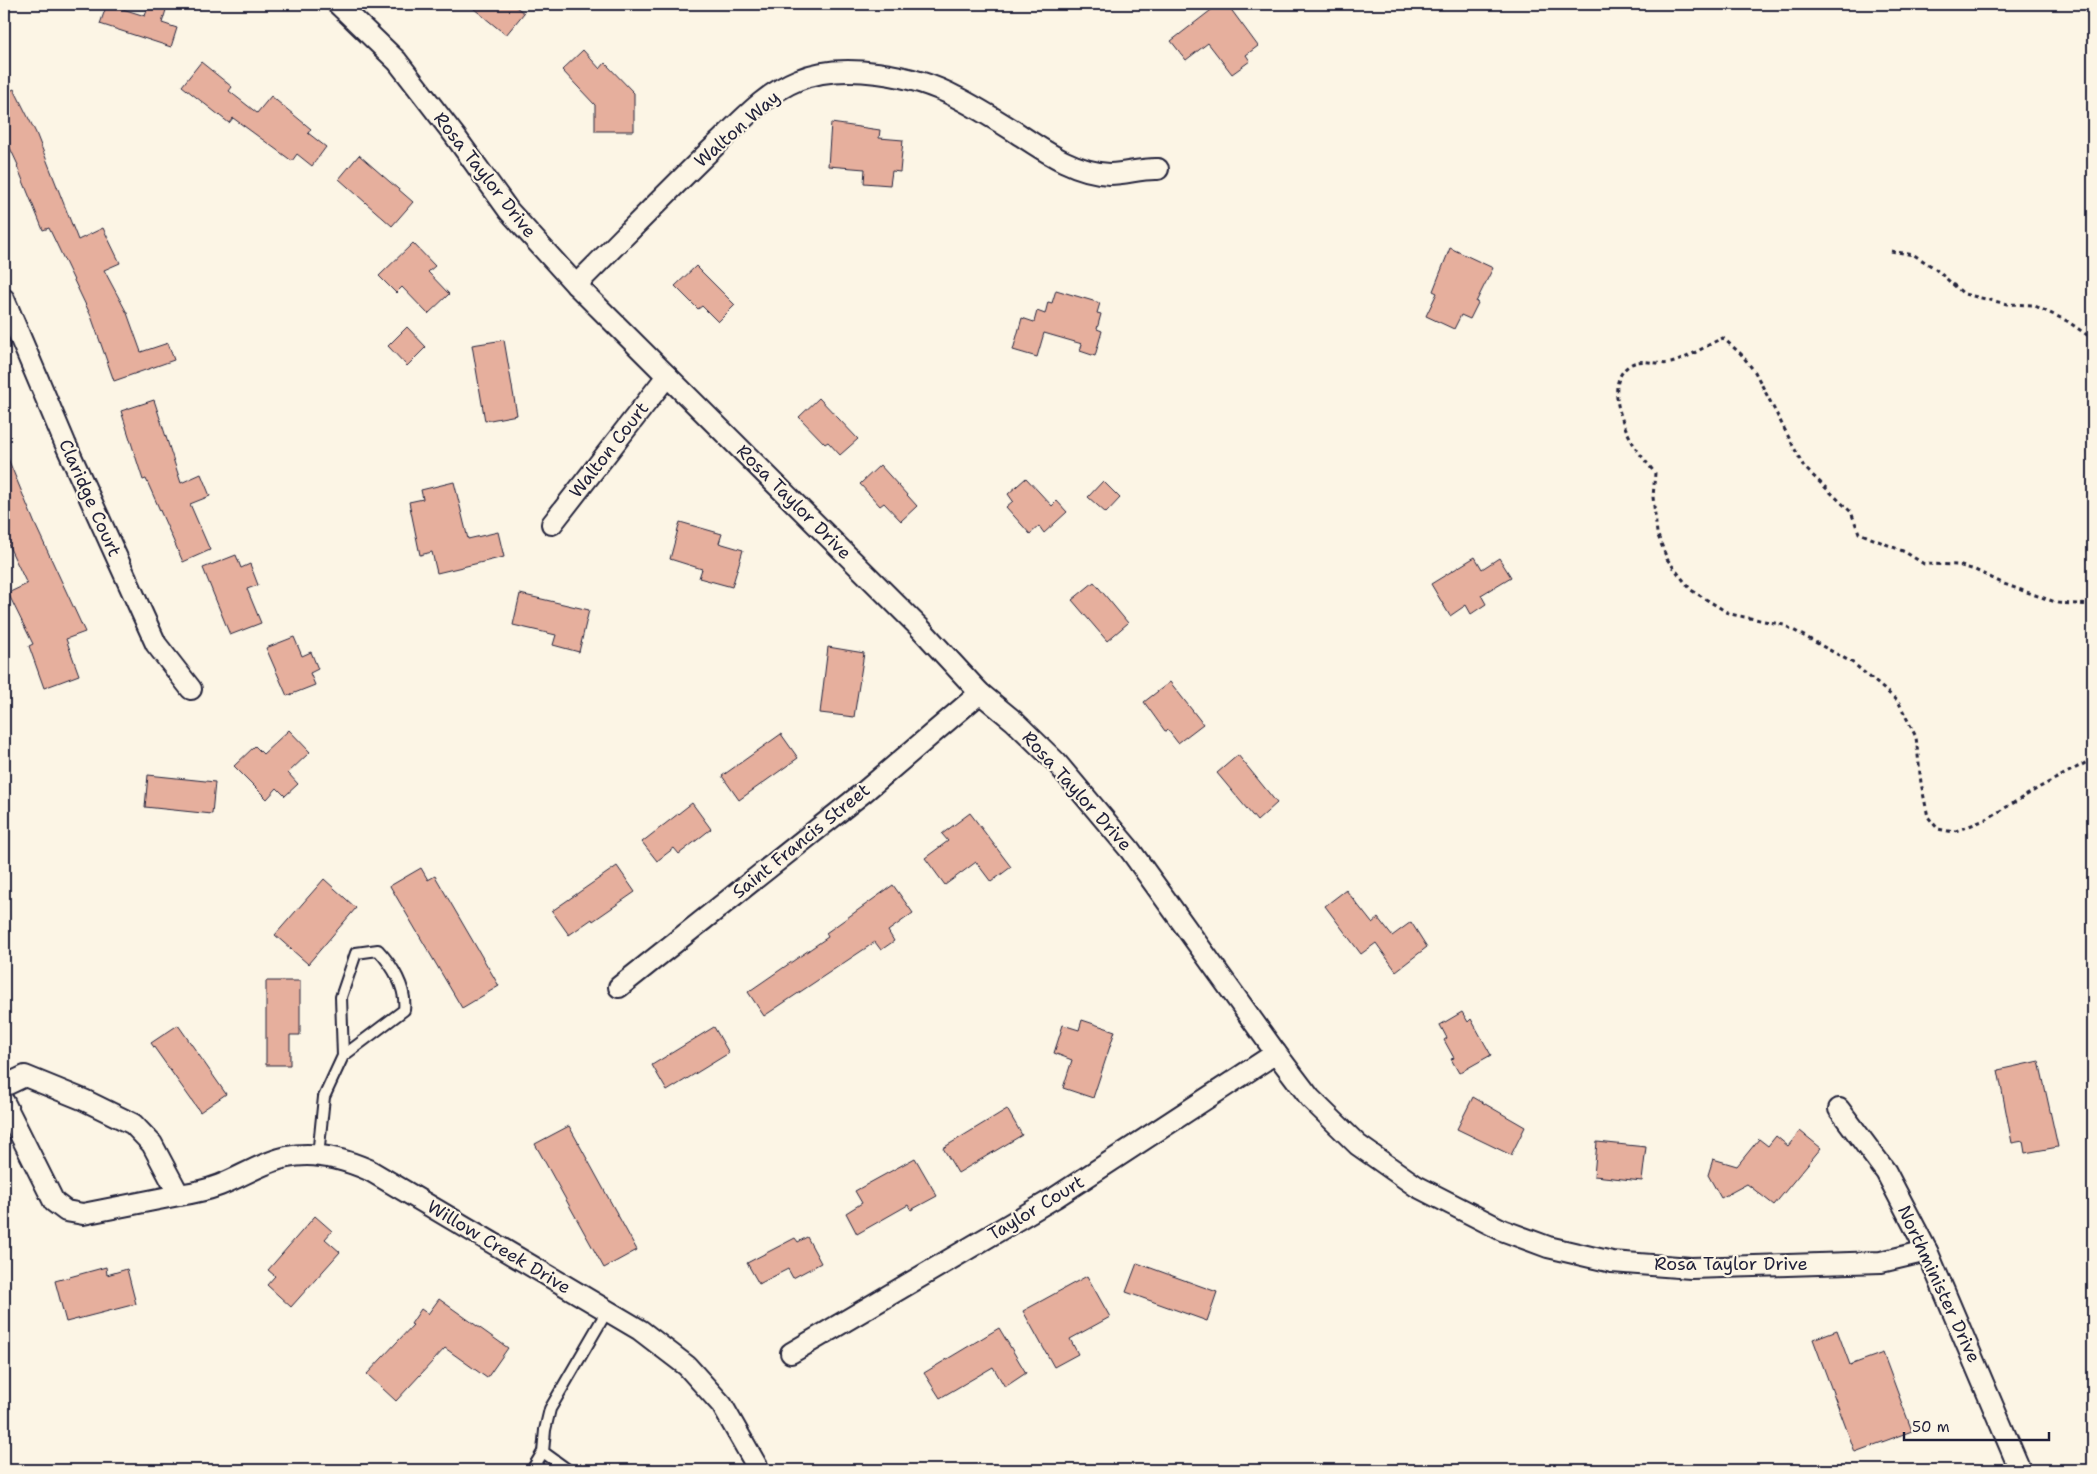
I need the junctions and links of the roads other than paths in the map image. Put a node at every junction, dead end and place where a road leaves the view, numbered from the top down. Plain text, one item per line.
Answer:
1 (338, 4) edge
2 (1158, 169) dead end
3 (576, 285) junction
4 (4, 300) edge
5 (667, 376) junction
6 (552, 524) dead end
7 (191, 689) dead end
8 (980, 693) junction
9 (619, 986) dead end
10 (1276, 1053) junction
11 (342, 1056) junction
12 (4, 1086) edge
13 (4, 1102) edge
14 (1839, 1109) dead end
15 (318, 1156) junction
16 (179, 1195) junction
17 (1927, 1252) junction
18 (607, 1311) junction
19 (791, 1353) dead end
20 (544, 1452) junction
21 (532, 1470) edge
22 (568, 1470) edge
23 (759, 1470) edge
24 (2020, 1470) edge

1 - 3 street, Rosa Taylor Drive
2 - 3 street, Walton Way
3 - 5 street, Rosa Taylor Drive
4 - 7 street, Claridge Court
5 - 6 street, Walton Court
5 - 8 street, Rosa Taylor Drive
8 - 9 street, Saint Francis Street
8 - 10 street, Rosa Taylor Drive
10 - 17 street, Rosa Taylor Drive
10 - 19 street, Taylor Court
11 - 11 lane
11 - 15 lane
12 - 16 street
13 - 16 street, Willow Creek Drive
14 - 17 street, Northminister Drive
15 - 16 street, Willow Creek Drive
15 - 18 street, Willow Creek Drive
17 - 24 street, Northminister Drive
18 - 20 lane
18 - 23 street, Willow Creek Drive
20 - 21 lane
20 - 22 lane

